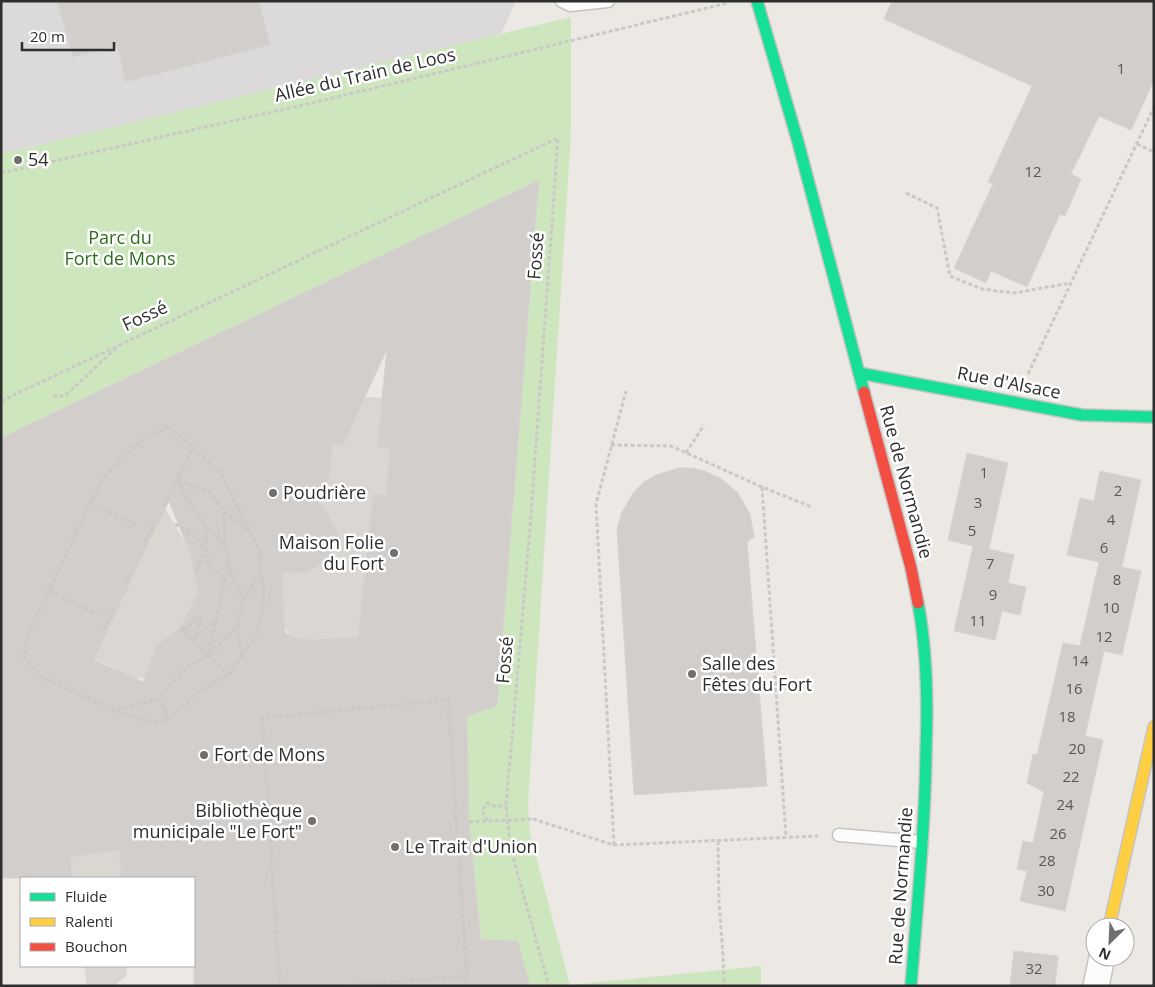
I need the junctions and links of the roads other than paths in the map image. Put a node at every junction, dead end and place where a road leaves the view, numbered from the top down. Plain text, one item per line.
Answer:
1 (562, 1) edge
2 (608, 1) edge
3 (756, 1) edge
4 (859, 373) junction
5 (1154, 417) edge
6 (1154, 727) edge
7 (839, 835) road end
8 (922, 842) junction
9 (1111, 917) edge
10 (1100, 967) edge
11 (912, 986) edge
12 (1096, 986) edge

1 - 2 lane
3 - 4 street, Rue de Normandie
4 - 5 street, Rue d'Alsace
4 - 8 street, Rue de Normandie
6 - 9 street
7 - 8 lane
8 - 11 street, Rue de Normandie
10 - 12 street

